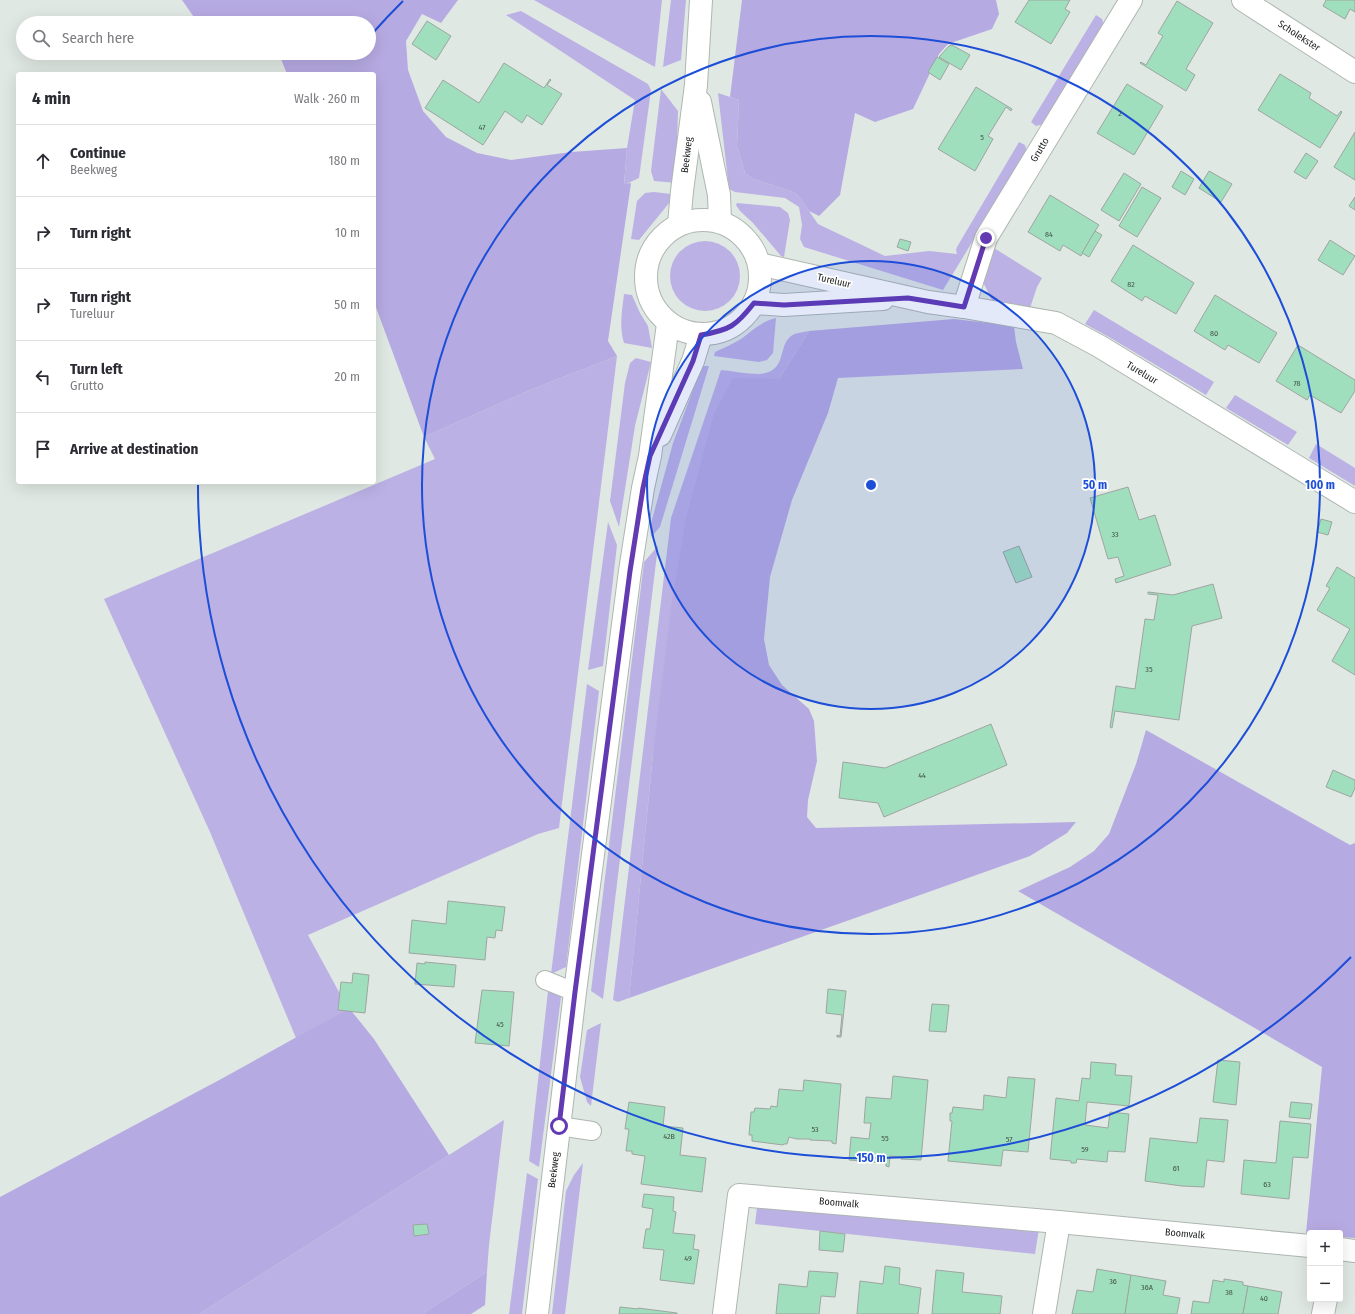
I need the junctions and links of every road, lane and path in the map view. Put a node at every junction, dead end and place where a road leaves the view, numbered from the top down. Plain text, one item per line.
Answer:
1 (701, 0) edge
2 (1131, 0) edge
3 (1243, 0) edge
4 (1355, 72) edge
5 (696, 85) junction
6 (720, 222) junction
7 (679, 224) junction
8 (759, 264) junction
9 (908, 298) junction
10 (754, 303) junction
11 (964, 307) junction
12 (668, 324) junction
13 (701, 335) junction
14 (650, 456) junction
15 (1355, 502) edge
16 (545, 980) dead end
17 (575, 992) junction
18 (559, 1126) junction
19 (592, 1132) dead end
20 (1059, 1222) junction
21 (1307, 1246) edge
22 (1343, 1249) edge
23 (1355, 1251) edge
24 (1325, 1302) edge
25 (537, 1314) edge
26 (724, 1314) edge
27 (1044, 1314) edge
28 (1323, 1314) edge

1 - 5 street, Beekweg
2 - 11 street, Grutto
3 - 4 street, Scholekster
5 - 6 street, Beekweg
5 - 7 street, Beekweg
6 - 7 street
6 - 8 street
7 - 12 street
8 - 9 street, Tureluur
8 - 10 street
9 - 10 street, Tureluur
9 - 11 street, Tureluur
10 - 13 street
11 - 15 street, Tureluur
12 - 13 street
12 - 14 street, Beekweg
13 - 14 street, Beekweg
14 - 17 street, Beekweg
16 - 17 lane
17 - 18 street, Beekweg
18 - 19 lane
18 - 25 street, Beekweg
20 - 21 street, Boomvalk
20 - 26 street, Boomvalk
20 - 27 street
22 - 23 street
24 - 28 street

